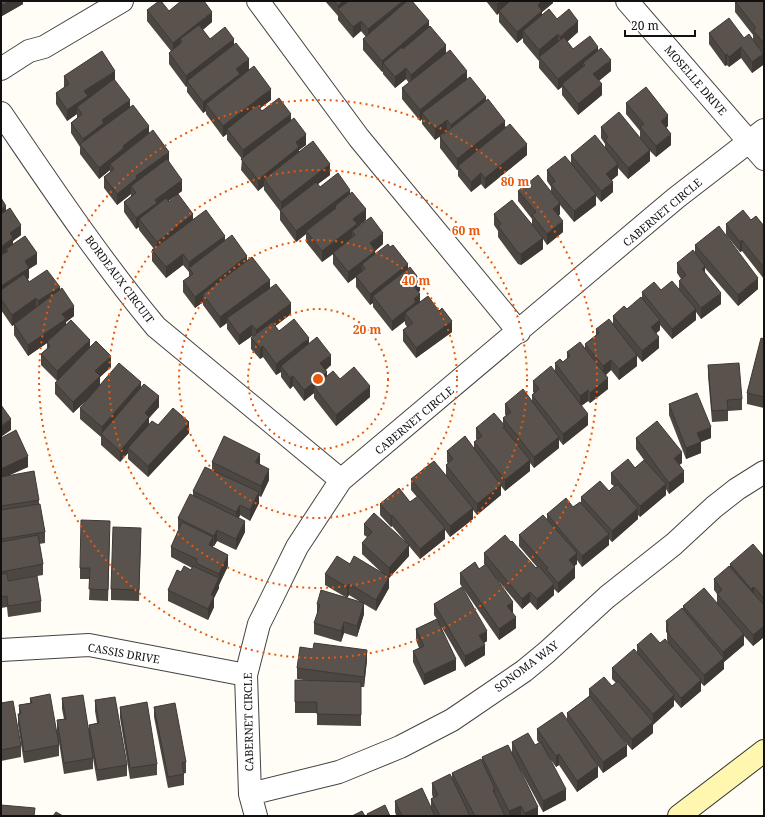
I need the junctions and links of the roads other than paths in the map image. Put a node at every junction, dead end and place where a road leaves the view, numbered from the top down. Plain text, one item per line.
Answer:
1 (122, 1) edge
2 (258, 1) edge
3 (627, 1) edge
4 (1, 69) edge
5 (1, 113) edge
6 (757, 136) edge
7 (764, 159) edge
8 (519, 332) junction
9 (764, 472) edge
10 (341, 480) junction
11 (1, 650) edge
12 (246, 675) junction
13 (764, 751) edge
14 (250, 794) junction
15 (256, 816) edge
16 (679, 816) edge

1 - 4 street
2 - 8 street
3 - 6 street, MOSELLE DRIVE
5 - 10 street, BORDEAUX CIRCUIT
6 - 7 street, MOSELLE DRIVE
6 - 8 street, CABERNET CIRCLE
8 - 10 street, CABERNET CIRCLE
9 - 14 street, SONOMA WAY
10 - 12 street, CABERNET CIRCLE
11 - 12 street, CASSIS DRIVE
12 - 14 street, CABERNET CIRCLE
13 - 16 main road
14 - 15 street, CABERNET CIRCLE

